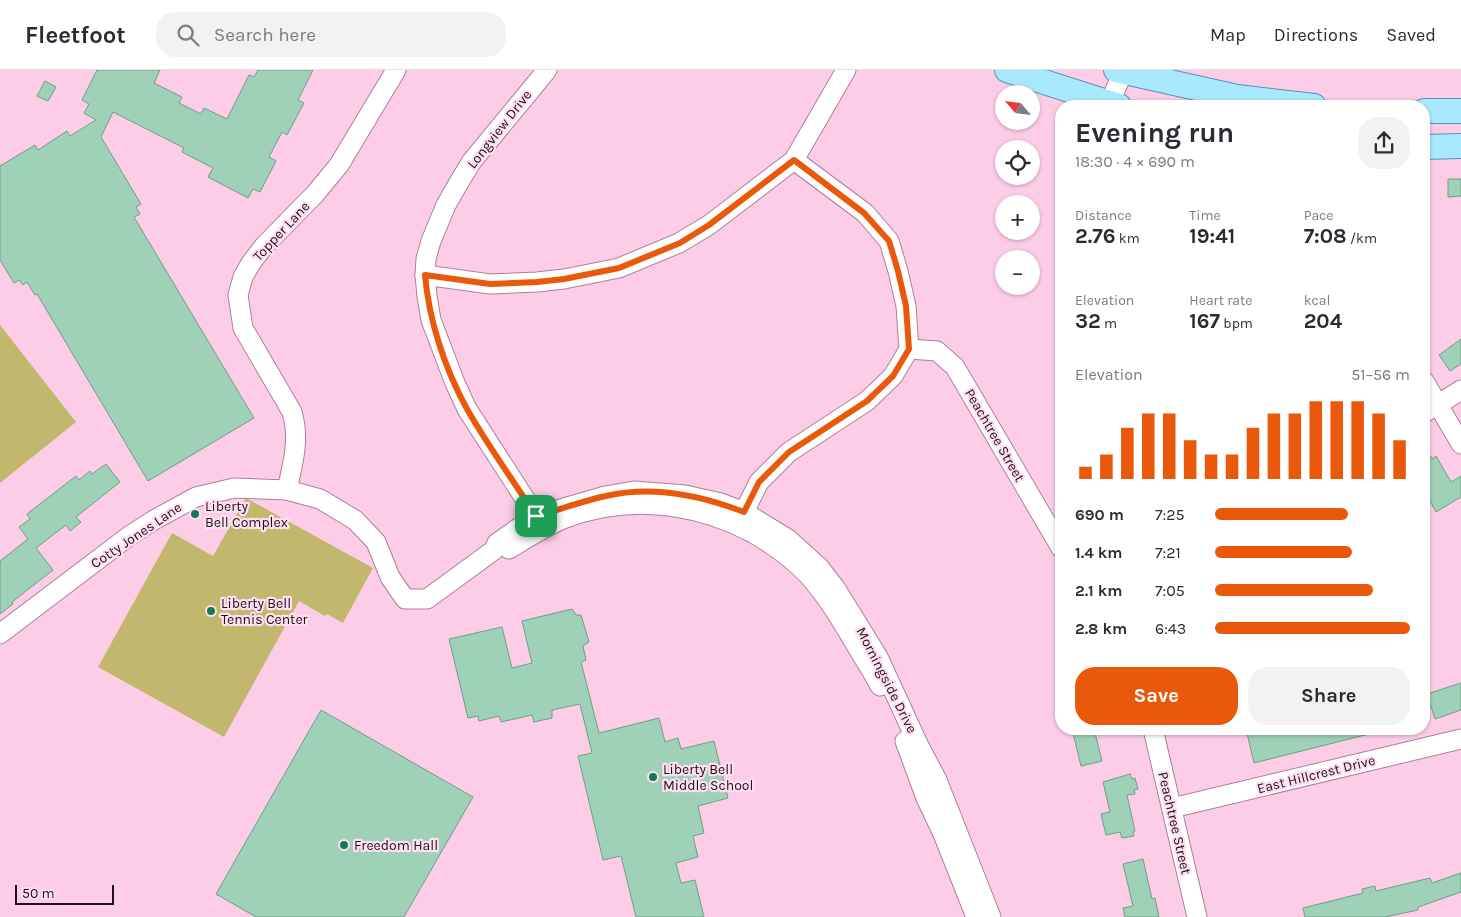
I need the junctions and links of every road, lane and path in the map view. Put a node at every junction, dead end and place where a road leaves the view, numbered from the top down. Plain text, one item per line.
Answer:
1 (396, 70) edge
2 (547, 70) edge
3 (846, 70) edge
4 (1007, 70) edge
5 (1121, 71) edge
6 (1099, 100) edge
7 (1115, 100) edge
8 (1263, 100) edge
9 (1430, 111) edge
10 (1461, 111) edge
11 (1461, 146) edge
12 (1430, 147) edge
13 (794, 160) junction
14 (425, 275) junction
15 (909, 349) junction
16 (1461, 390) edge
17 (1431, 409) edge
18 (1461, 444) edge
19 (288, 490) junction
20 (744, 512) junction
21 (540, 522) junction
22 (1055, 538) edge
23 (0, 634) edge
24 (1154, 735) edge
25 (1461, 739) edge
26 (1172, 808) junction
27 (976, 917) edge
28 (991, 917) edge
29 (1197, 917) edge

1 - 19 street, Topper Lane
2 - 14 street, Longview Drive
3 - 13 street
4 - 6 main road
5 - 7 street
5 - 8 main road
9 - 10 main road
11 - 12 main road
13 - 14 street
13 - 15 street
14 - 21 street, Longview Drive
15 - 20 street
15 - 22 street, Peachtree Street
16 - 17 street
17 - 18 street
19 - 21 street, Cotty Jones Lane
19 - 23 street, Cotty Jones Lane
20 - 21 street, Morningside Drive
20 - 28 street, Morningside Drive
21 - 27 street, Morningside Drive
24 - 26 street, Peachtree Street
25 - 26 street, East Hillcrest Drive
26 - 29 street, Peachtree Street

